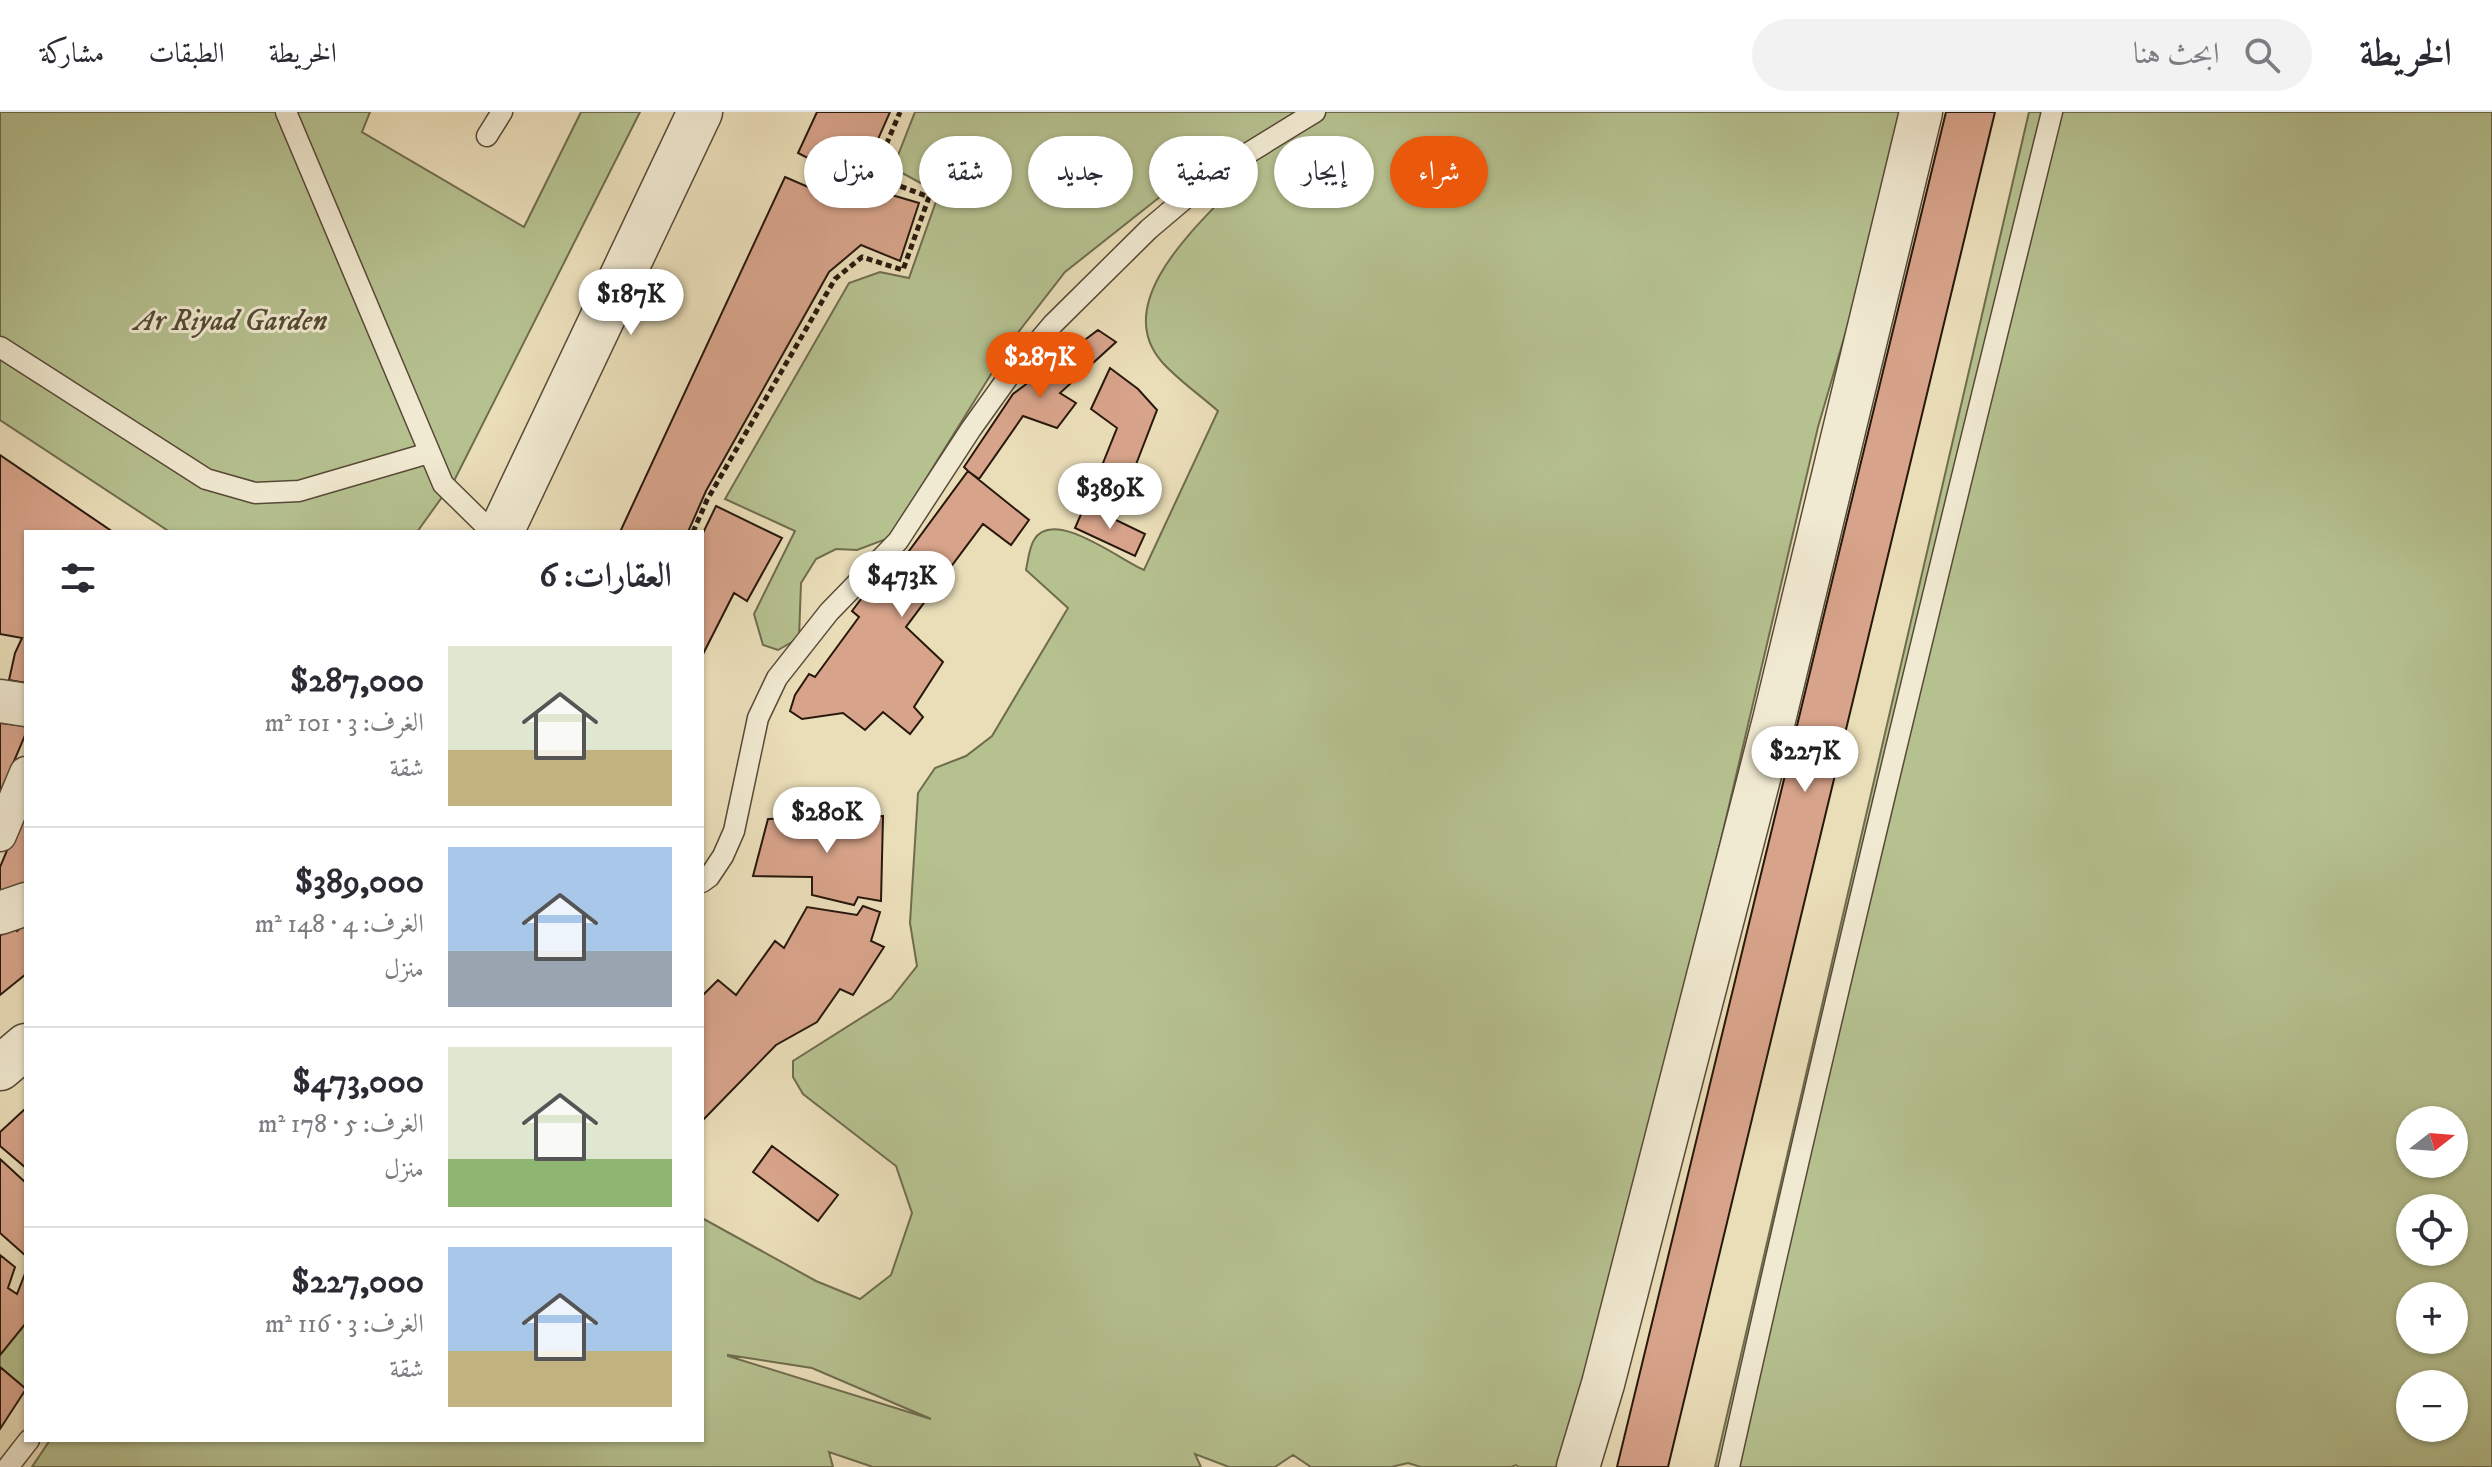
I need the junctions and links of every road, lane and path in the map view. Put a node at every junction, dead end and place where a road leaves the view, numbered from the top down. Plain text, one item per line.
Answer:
1 (286, 112) edge
2 (502, 112) edge
3 (700, 112) edge
4 (900, 112) edge
5 (1315, 112) edge
6 (1921, 112) edge
7 (2052, 112) edge
8 (487, 136) dead end
9 (0, 347) edge
10 (429, 453) junction
11 (490, 530) edge
12 (502, 530) edge
13 (694, 530) edge
14 (0, 701) edge
15 (24, 705) edge
16 (24, 778) edge
17 (0, 835) edge
18 (704, 881) edge
19 (24, 905) edge
20 (0, 913) edge
21 (24, 1048) edge
22 (0, 1068) edge
23 (27, 1442) edge
24 (8, 1467) edge
25 (1578, 1467) edge
26 (1729, 1467) edge

1 - 10 lane
2 - 8 lane
3 - 12 street
4 - 13 path
5 - 18 lane
6 - 25 street
7 - 26 lane
9 - 10 lane
10 - 11 lane
14 - 15 street
16 - 17 street
19 - 20 street
21 - 22 street
23 - 24 lane

